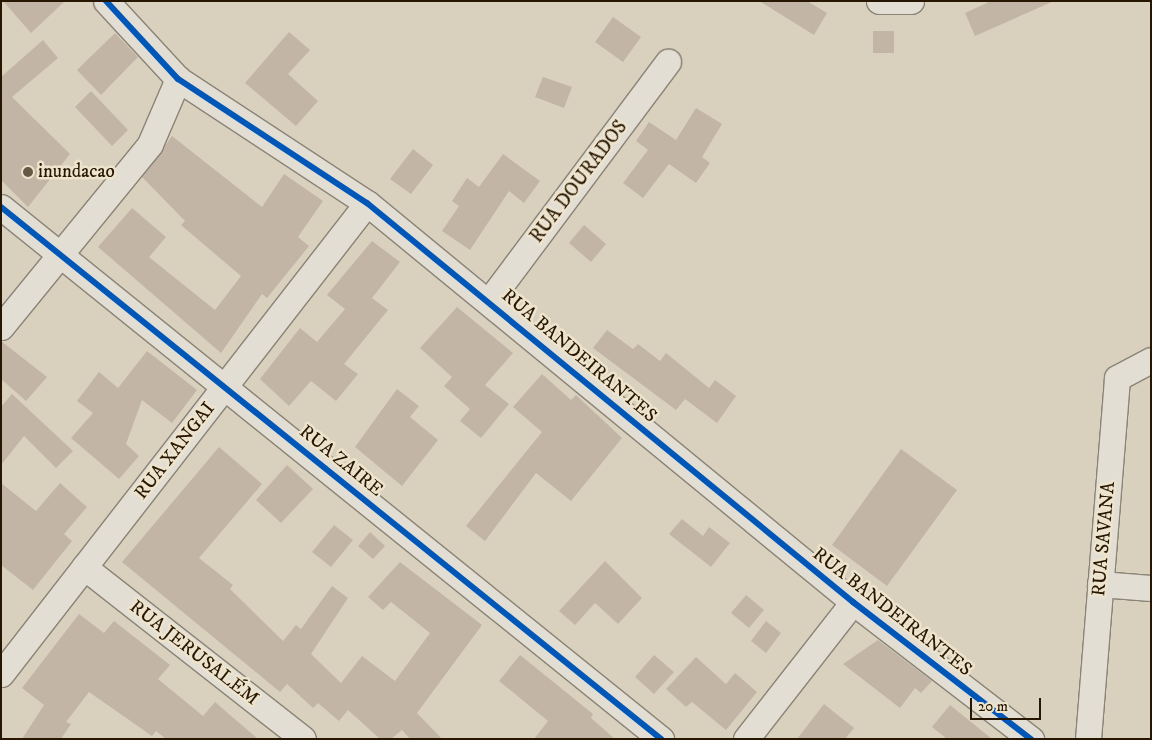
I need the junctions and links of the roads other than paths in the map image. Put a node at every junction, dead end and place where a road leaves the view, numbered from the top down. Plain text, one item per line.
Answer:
1 (106, 1) edge
2 (879, 1) edge
3 (911, 1) edge
4 (668, 62) dead end
5 (178, 79) junction
6 (367, 203) junction
7 (1, 206) edge
8 (61, 254) junction
9 (488, 301) junction
10 (1, 327) edge
11 (1150, 360) edge
12 (225, 387) junction
13 (84, 567) junction
14 (1100, 584) junction
15 (1151, 588) edge
16 (853, 602) junction
17 (1, 674) edge
18 (1028, 738) edge
19 (303, 739) edge
20 (661, 739) edge
21 (746, 739) edge
22 (1088, 739) edge

1 - 5 street, RUA BANDEIRANTES
2 - 3 street
4 - 9 street, RUA DOURADOS
5 - 6 street, RUA BANDEIRANTES
5 - 8 street
6 - 9 street, RUA BANDEIRANTES
6 - 12 street, RUA XANGAI
7 - 8 street, RUA ZAIRE
8 - 10 street
8 - 12 street, RUA ZAIRE
9 - 16 street, RUA BANDEIRANTES
11 - 14 street, RUA SAVANA
12 - 13 street, RUA XANGAI
12 - 20 street, RUA ZAIRE
13 - 17 street, RUA XANGAI
13 - 19 street, RUA JERUSALÉM
14 - 15 street
14 - 22 street, RUA SAVANA
16 - 18 street, RUA BANDEIRANTES
16 - 21 street

